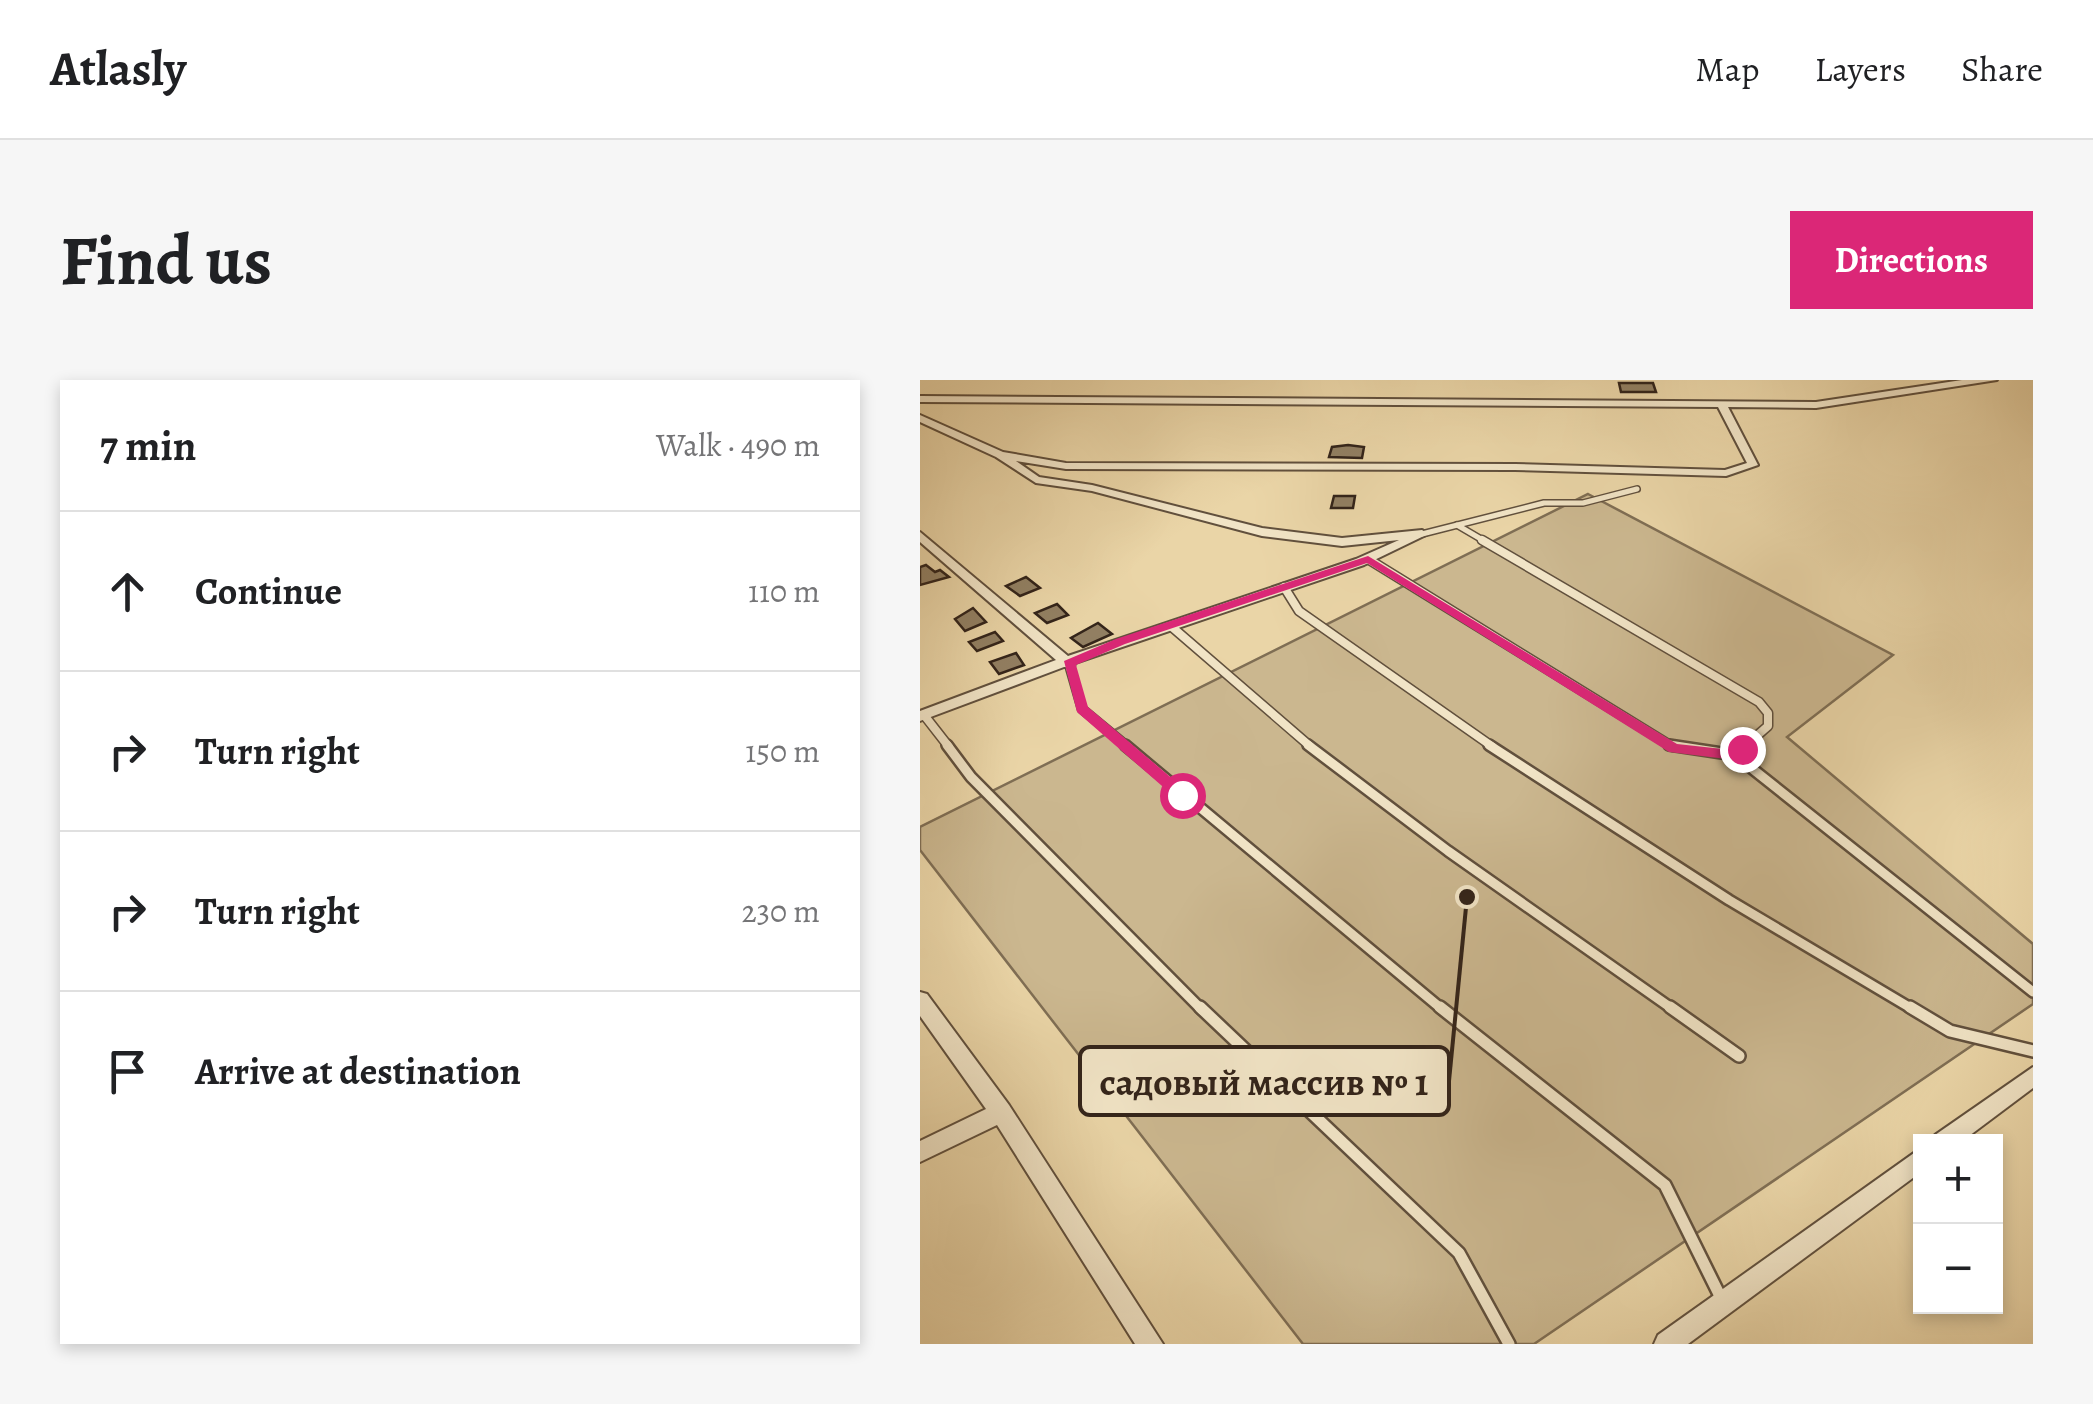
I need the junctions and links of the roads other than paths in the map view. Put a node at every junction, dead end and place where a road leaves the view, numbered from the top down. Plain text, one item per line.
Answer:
1 (1992, 380) edge
2 (920, 399) edge
3 (1722, 405) junction
4 (920, 418) edge
5 (1000, 455) junction
6 (1637, 488) dead end
7 (1457, 525) junction
8 (1422, 534) junction
9 (920, 536) edge
10 (1368, 559) junction
11 (1284, 586) junction
12 (1172, 626) junction
13 (1068, 664) junction
14 (922, 716) edge
15 (1735, 755) junction
16 (2033, 992) edge
17 (920, 1000) edge
18 (2033, 1051) edge
19 (1740, 1056) dead end
20 (2033, 1076) edge
21 (1001, 1112) junction
22 (1955, 1134) edge
23 (920, 1152) edge
24 (1913, 1163) edge
25 (1723, 1303) junction
26 (1150, 1344) edge
27 (1510, 1344) edge
28 (1666, 1344) edge

1 - 3 street
2 - 3 street
3 - 5 street
4 - 5 street
5 - 8 street
6 - 7 lane
7 - 8 lane
7 - 15 lane
8 - 10 street
9 - 13 street
10 - 11 street
10 - 15 lane
11 - 12 street
11 - 18 lane
12 - 13 street
12 - 19 lane
13 - 14 street
13 - 25 lane
14 - 27 lane
15 - 16 lane
17 - 21 street
20 - 22 street
21 - 23 street
21 - 26 street
24 - 25 street
25 - 28 street

